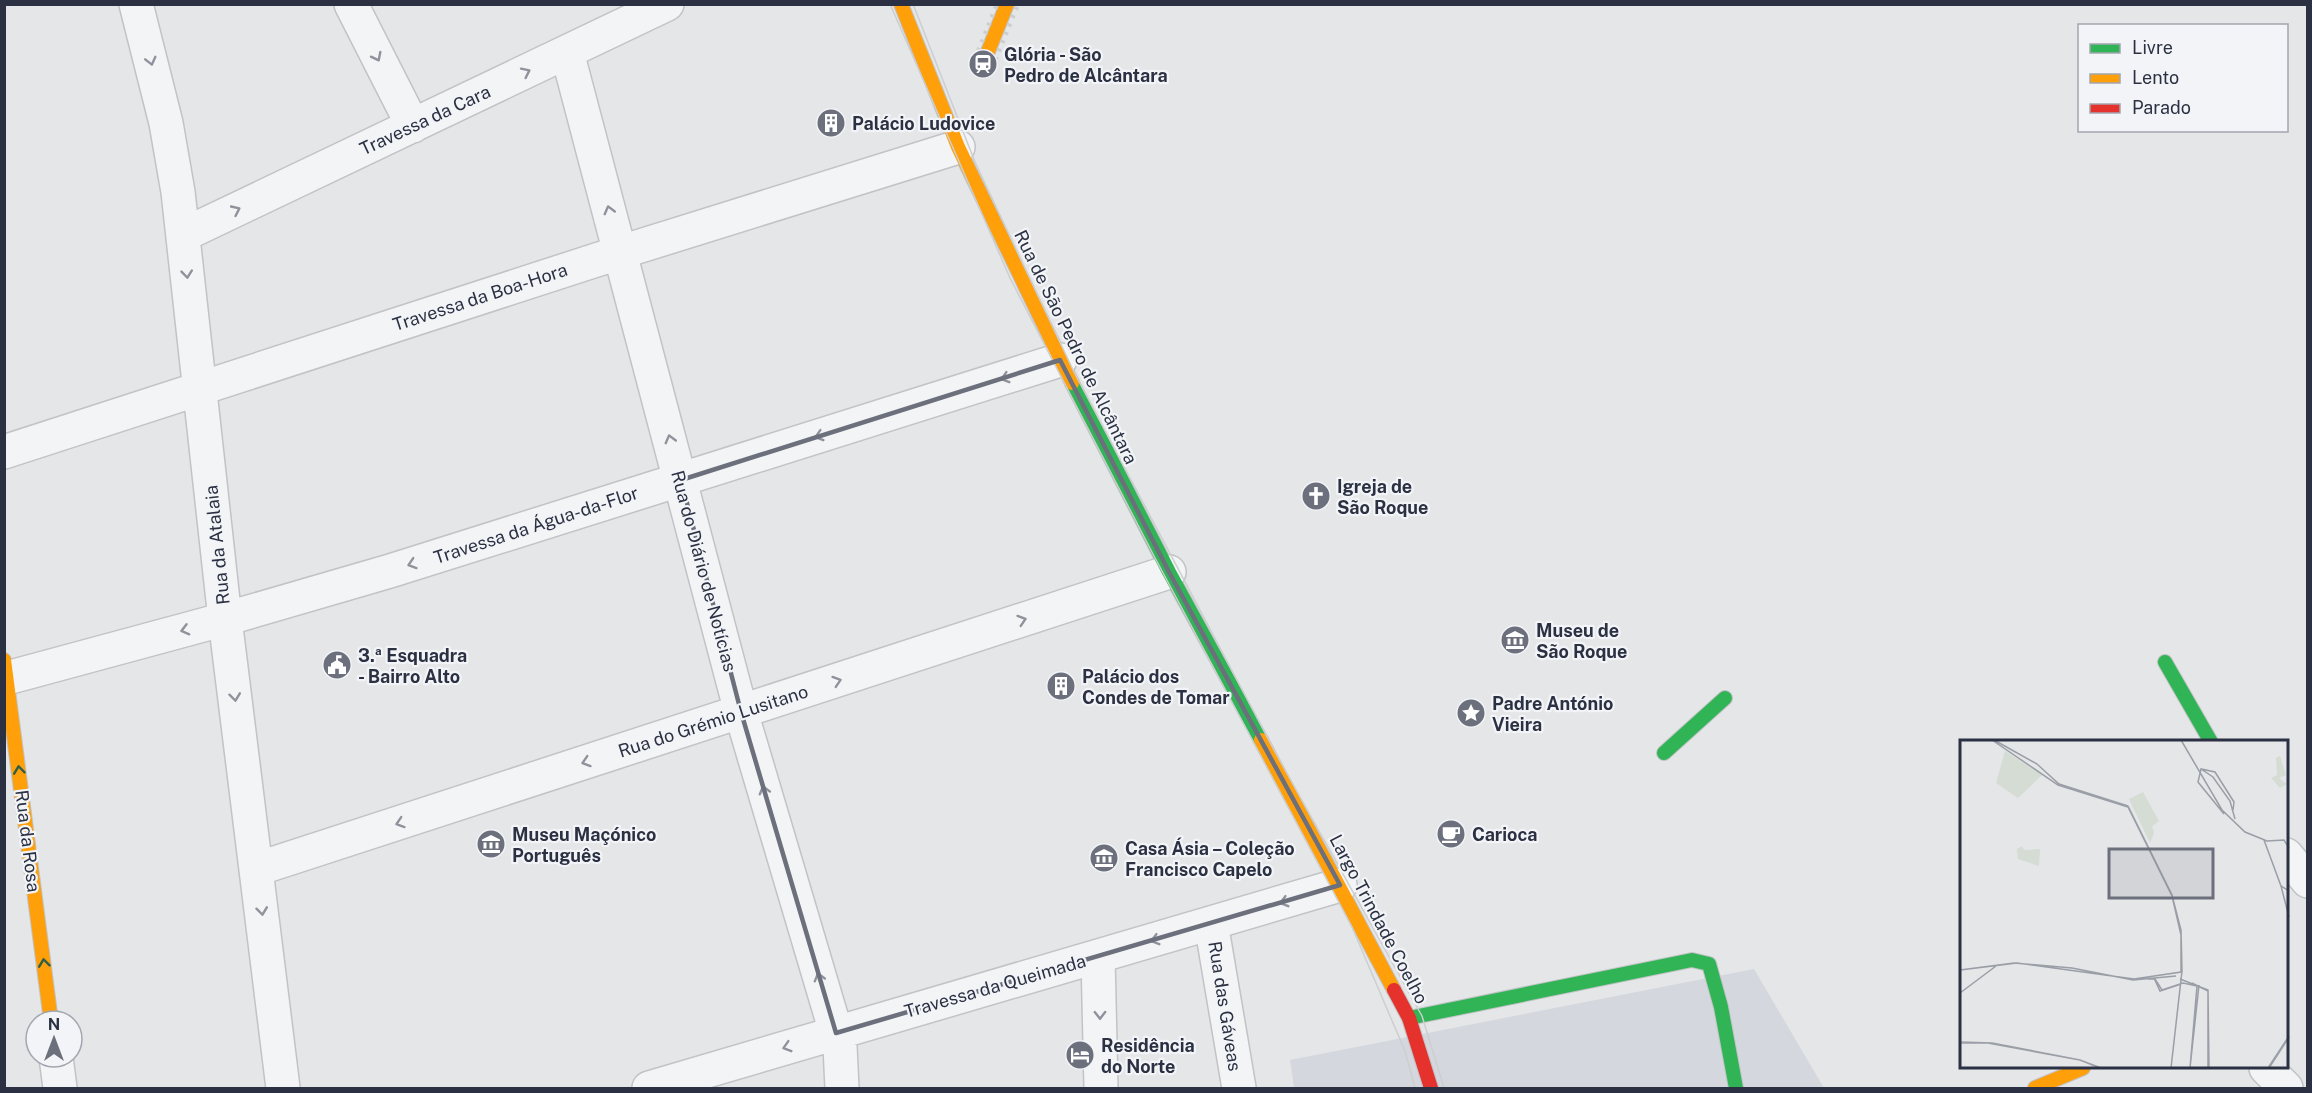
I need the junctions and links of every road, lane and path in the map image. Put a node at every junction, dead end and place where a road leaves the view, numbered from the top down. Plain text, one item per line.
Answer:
1 (136, 4) edge
2 (351, 4) edge
3 (667, 4) edge
4 (901, 4) edge
5 (1007, 4) edge
6 (621, 14) edge
7 (567, 52) junction
8 (983, 64) dead end
9 (413, 126) junction
10 (958, 147) junction
11 (183, 235) junction
12 (621, 252) junction
13 (1060, 360) junction
14 (199, 388) junction
15 (4, 452) edge
16 (681, 480) junction
17 (1169, 572) junction
18 (225, 619) junction
19 (2165, 662) dead end
20 (6, 669) edge
21 (1238, 697) joint
22 (1725, 698) dead end
23 (741, 712) junction
24 (2210, 740) edge
25 (1664, 753) dead end
26 (2288, 857) edge
27 (257, 869) junction
28 (2307, 881) edge
29 (1340, 885) junction
30 (1211, 923) junction
31 (1098, 956) junction
32 (49, 1009) edge
33 (1409, 1018) junction
34 (836, 1033) junction
35 (58, 1069) edge
36 (2082, 1069) edge
37 (2267, 1069) edge
38 (60, 1089) edge
39 (283, 1089) edge
40 (649, 1089) edge
41 (842, 1089) edge
42 (1101, 1089) edge
43 (1239, 1089) edge
44 (1431, 1089) edge
45 (1736, 1089) edge
46 (2035, 1089) edge
47 (2286, 1089) edge

1 -> 11 street, Rua da Atalaia
2 -> 9 street
3 - 6 street, Travessa da Cara
4 - 10 main road, Rua de São Pedro de Alcântara
5 - 8 main road
6 - 7 street, Travessa da Cara
9 -> 7 street, Travessa da Cara
12 -> 7 street, Rua do Diário de Notícias
11 -> 9 street, Travessa da Cara
10 - 12 street, Travessa da Boa-Hora
10 - 13 main road, Rua de São Pedro de Alcântara
11 -> 14 street, Rua da Atalaia
12 - 14 street, Travessa da Boa-Hora
16 -> 12 street, Rua do Diário de Notícias
13 -> 16 street, Travessa da Água-da-Flor
13 - 17 main road, Rua de São Pedro de Alcântara
14 - 15 street, Travessa da Boa-Hora
14 - 18 street, Rua da Atalaia
16 -> 18 street, Travessa da Água-da-Flor
16 - 23 street, Rua do Diário de Notícias
17 - 21 main road, Rua de São Pedro de Alcântara
23 -> 17 street, Rua do Grémio Lusitano
18 -> 20 street, Travessa da Água-da-Flor
18 -> 27 street, Rua da Atalaia
19 - 24 main road
32 -> 20 main road, Rua da Rosa
21 - 29 main road, Largo Trindade Coelho
22 - 25 main road
23 -> 27 street, Rua do Grémio Lusitano
34 -> 23 street, Rua do Diário de Notícias
26 - 28 street
27 -> 39 street, Rua da Atalaia
29 -> 30 street, Travessa da Queimada
29 - 33 main road, Largo Trindade Coelho
30 -> 31 street, Travessa da Queimada
30 - 43 street, Rua das Gáveas
31 - 34 street, Travessa da Queimada
31 -> 42 street
33 - 44 main road
33 - 45 main road, Largo Trindade Coelho
34 -> 40 street, Travessa da Queimada
34 - 41 street, Rua do Diário de Notícias
35 - 38 street
36 - 46 main road
37 - 47 street

